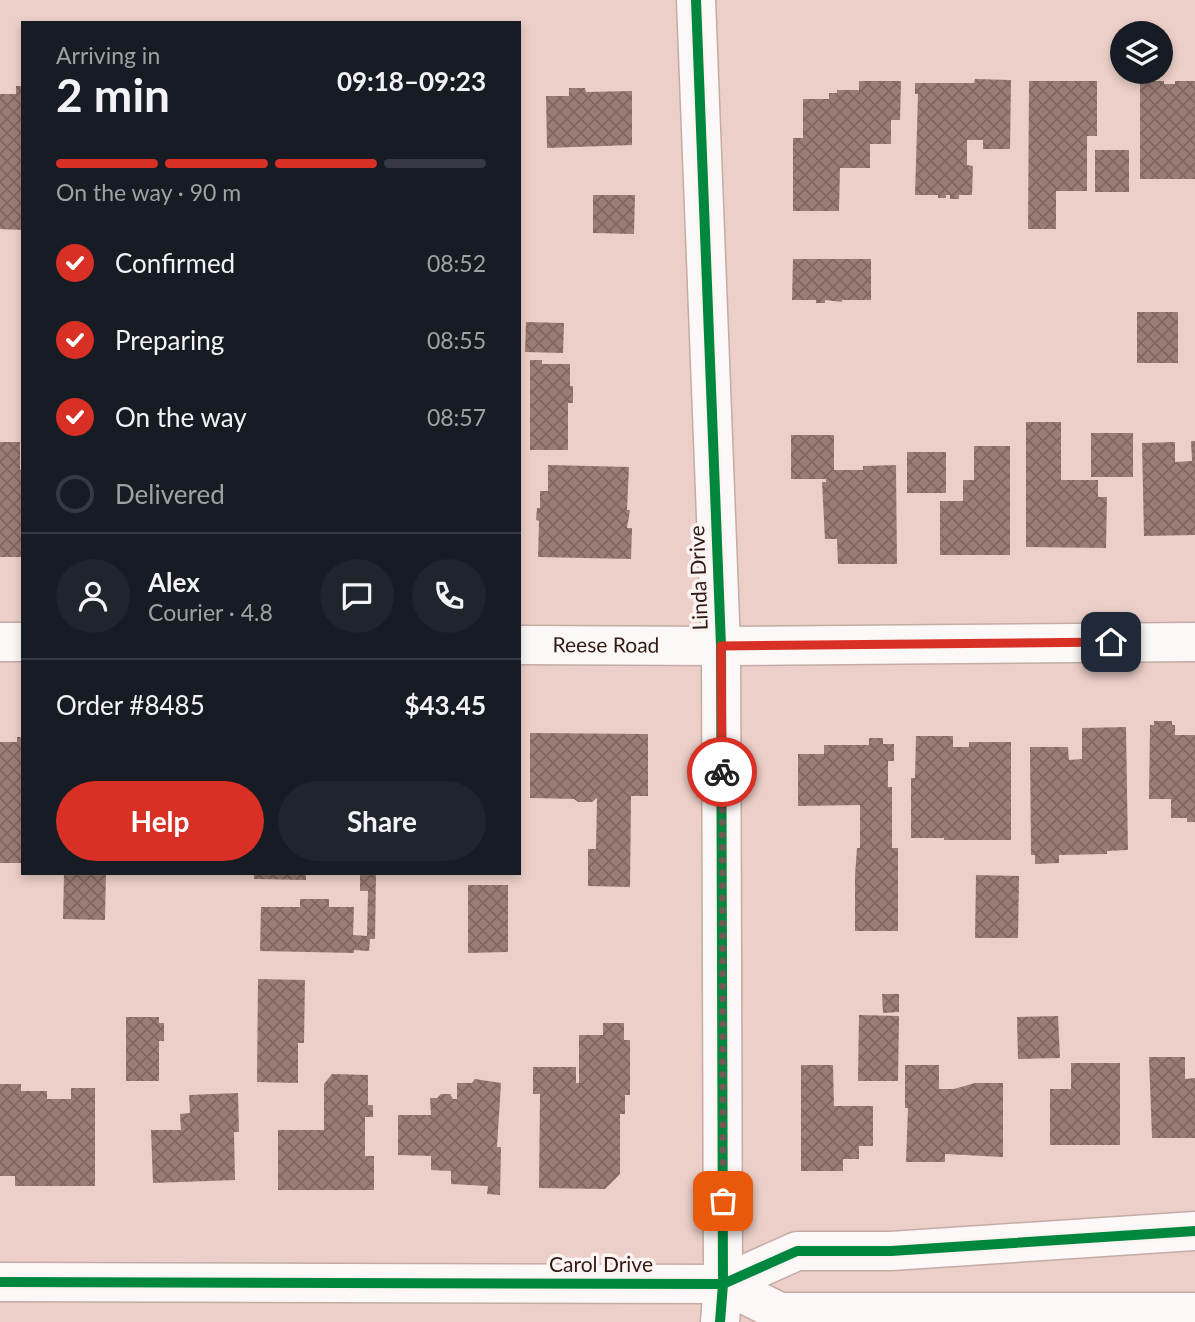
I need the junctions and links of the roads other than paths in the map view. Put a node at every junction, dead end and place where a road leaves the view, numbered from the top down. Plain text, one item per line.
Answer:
1 (696, 0) edge
2 (0, 642) edge
3 (21, 642) edge
4 (1195, 642) edge
5 (521, 645) edge
6 (721, 646) junction
7 (1195, 1231) edge
8 (0, 1282) edge
9 (723, 1284) junction
10 (1195, 1312) edge
11 (720, 1322) edge

1 - 6 street, Linda Drive
2 - 3 street
4 - 6 street, Reese Road
5 - 6 street, Reese Road
6 - 9 street, Linda Drive
7 - 9 street, Carol Drive
8 - 9 street, Carol Drive
9 - 10 street, Carol Drive
9 - 11 street, Linda Drive

